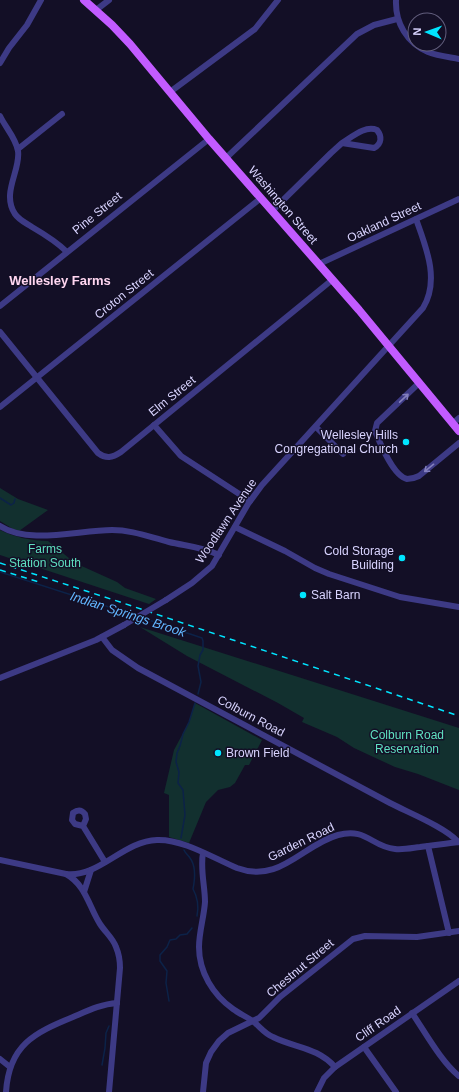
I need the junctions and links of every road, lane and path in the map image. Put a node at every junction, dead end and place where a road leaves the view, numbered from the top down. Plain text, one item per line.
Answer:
1 (41, 0) edge
2 (84, 0) edge
3 (109, 0) edge
4 (278, 0) edge
5 (396, 0) edge
6 (96, 10) junction
7 (397, 19) junction
8 (459, 59) edge
9 (0, 63) edge
10 (170, 92) junction
11 (62, 114) dead end
12 (0, 116) edge
13 (209, 138) junction
14 (342, 143) junction
15 (18, 149) junction
16 (226, 158) junction
17 (261, 198) junction
18 (459, 200) edge
19 (272, 211) junction
20 (416, 219) junction
21 (67, 252) junction
22 (319, 264) junction
23 (332, 280) junction
24 (0, 306) edge
25 (0, 332) edge
26 (389, 346) junction
27 (36, 378) junction
28 (420, 383) junction
29 (0, 406) edge
30 (456, 421) edge
31 (154, 425) junction
32 (316, 427) junction
33 (459, 431) edge
34 (459, 443) edge
35 (343, 454) dead end
36 (250, 501) junction
37 (0, 526) edge
38 (235, 527) junction
39 (219, 555) junction
40 (459, 607) edge
41 (102, 637) junction
42 (0, 678) edge
43 (83, 826) dead end
44 (458, 842) edge
45 (428, 846) junction
46 (203, 853) junction
47 (0, 860) edge
48 (105, 862) junction
49 (91, 870) junction
50 (66, 874) junction
51 (84, 892) junction
52 (459, 931) edge
53 (448, 933) junction
54 (459, 981) edge
55 (117, 1003) junction
56 (412, 1013) junction
57 (253, 1022) junction
58 (364, 1047) junction
59 (0, 1060) edge
60 (10, 1067) junction
61 (335, 1067) junction
62 (459, 1076) edge
63 (6, 1092) edge
64 (110, 1092) edge
65 (203, 1092) edge
66 (317, 1092) edge
67 (396, 1092) edge

1 - 9 street
2 - 6 main road, Washington Street
3 - 6 street
4 - 10 street
5 - 7 street
6 - 10 main road, Washington Street
7 - 8 street
7 - 16 street
10 - 13 main road, Washington Street
11 - 15 street
12 - 15 street
13 - 16 main road, Washington Street
13 - 21 street, Pine Street
14 - 14 street
14 - 19 street
15 - 21 street
16 - 17 main road, Washington Street
17 - 19 main road, Washington Street
17 - 27 street, Croton Street
18 - 20 street, Oakland Street
19 - 22 main road, Washington Street
20 - 22 street, Oakland Street
20 - 26 street, Woodlawn Avenue
21 - 24 street, Pine Street
22 - 23 main road, Washington Street
23 - 26 main road, Washington Street
23 - 31 street, Elm Street
25 - 27 street
26 - 28 main road, Washington Street
26 - 32 street, Woodlawn Avenue
27 - 29 street, Croton Street
27 - 31 street, Elm Street
28 - 30 main road, Washington Street
34 -> 28 street
30 - 33 main road, Washington Street
31 - 36 street
32 - 35 street
32 - 36 street, Woodlawn Avenue
36 - 38 street, Woodlawn Avenue
37 - 39 street
38 - 39 street, Woodlawn Avenue
38 - 40 street
39 - 41 street, Woodlawn Avenue, bridge
41 - 42 street, Woodlawn Avenue
41 - 44 street, Colburn Road
43 - 48 street
44 - 45 street, Garden Road
45 - 46 street, Garden Road
45 - 53 street
46 - 48 street, Garden Road
46 - 57 street
47 - 50 street
48 - 49 street, Garden Road
49 - 50 street, Garden Road
49 - 51 street
50 - 51 street
51 - 55 street
52 - 53 street, Chestnut Street
53 - 57 street, Chestnut Street
54 - 56 street, Cliff Road
55 - 60 street
55 - 64 street
56 - 58 street, Cliff Road
56 - 62 street
57 - 61 street
57 - 65 street, Chestnut Street
58 - 61 street, Cliff Road
58 - 67 street
59 - 60 street
60 - 63 street
61 - 66 street, Cliff Road

